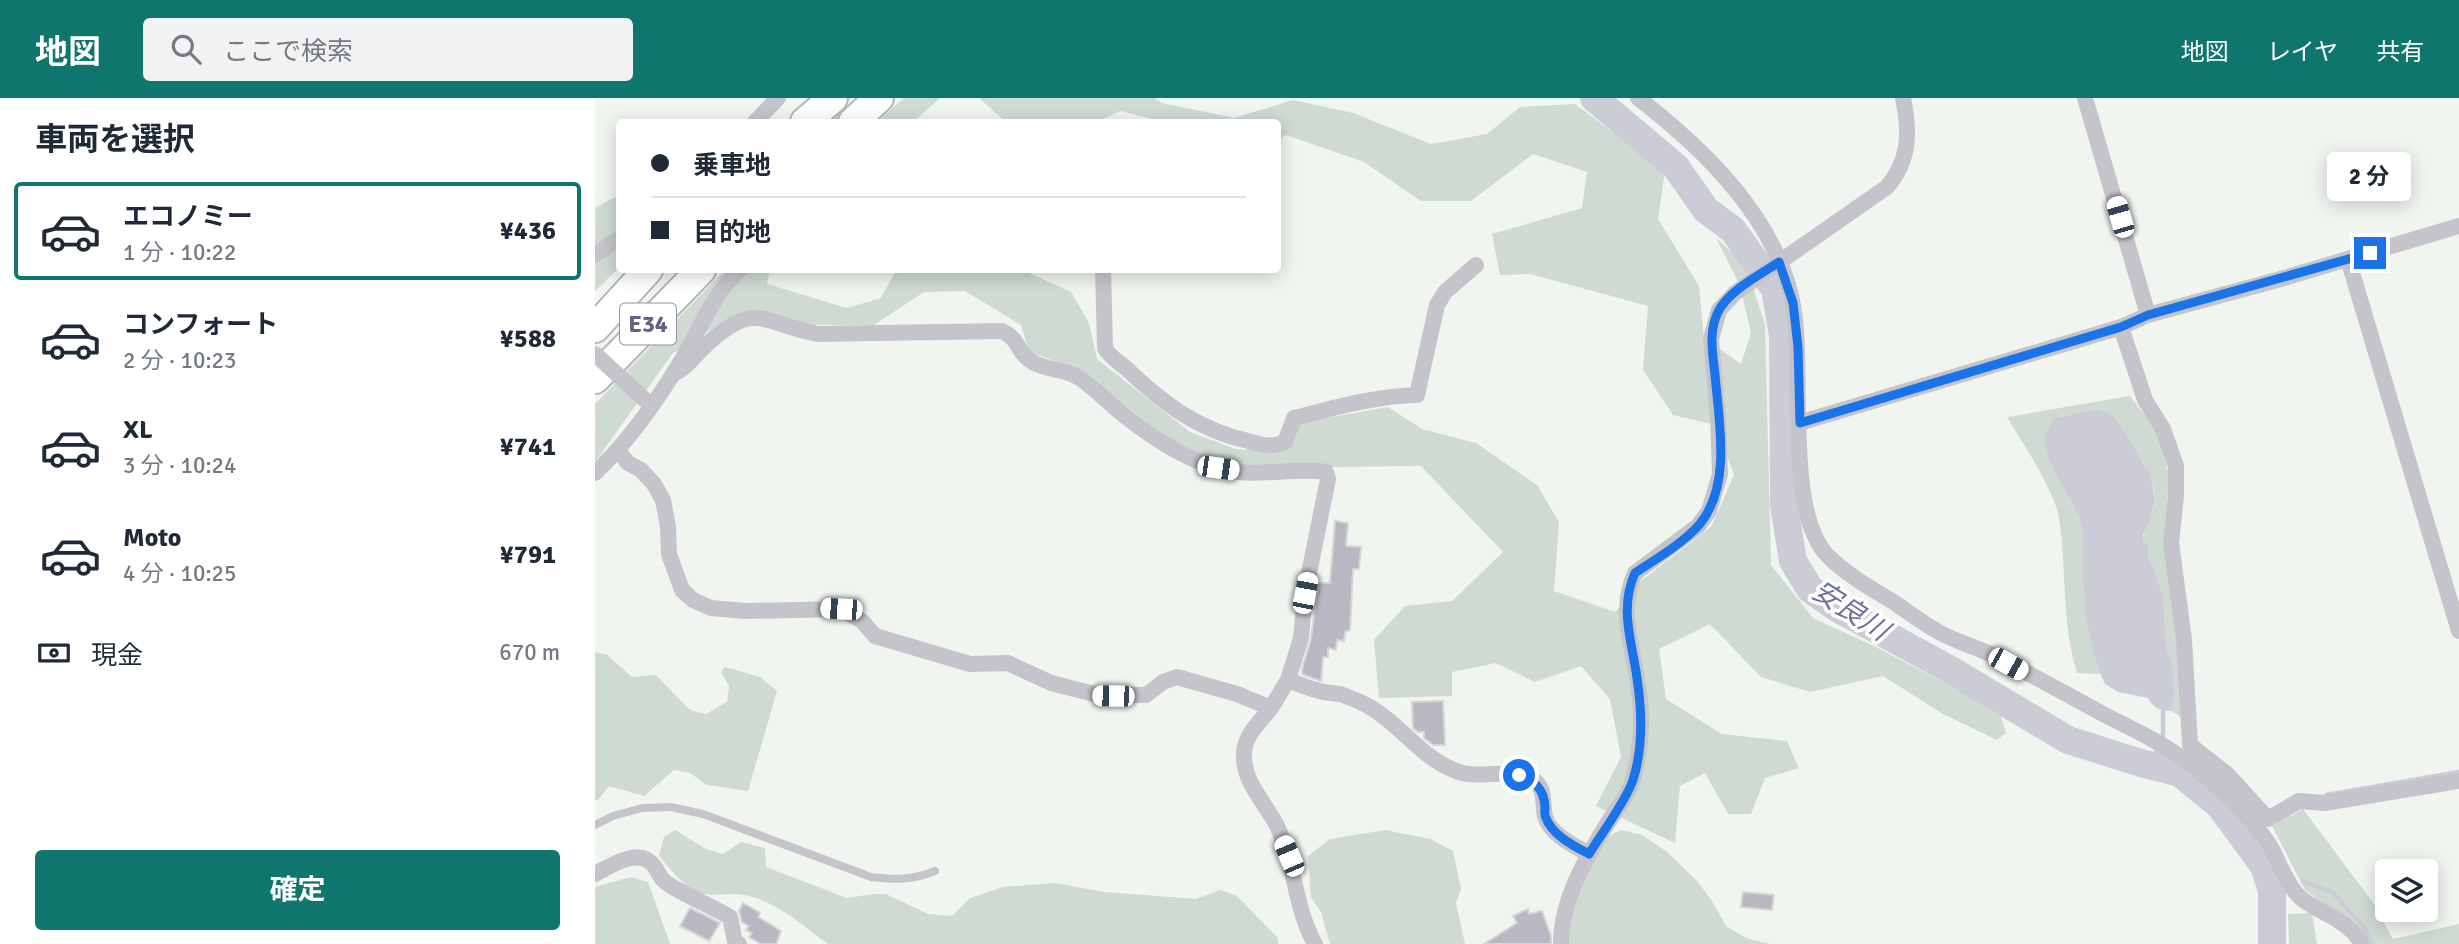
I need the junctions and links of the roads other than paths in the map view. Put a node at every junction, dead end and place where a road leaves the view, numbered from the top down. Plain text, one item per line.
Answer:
1 (778, 98) edge
2 (833, 98) edge
3 (880, 98) edge
4 (1638, 98) edge
5 (1903, 98) edge
6 (2085, 98) edge
7 (758, 119) edge
8 (808, 119) edge
9 (856, 119) edge
10 (2459, 226) edge
11 (616, 240) edge
12 (595, 255) edge
13 (2348, 259) junction
14 (1779, 262) junction
15 (1476, 265) dead end
16 (644, 273) edge
17 (644, 273) edge
18 (698, 273) edge
19 (736, 273) edge
20 (1103, 273) edge
21 (2148, 315) junction
22 (595, 316) edge
23 (2121, 327) junction
24 (595, 328) edge
25 (595, 355) edge
26 (673, 374) junction
27 (595, 379) edge
28 (648, 404) junction
29 (1800, 423) junction
30 (618, 451) junction
31 (595, 473) edge
32 (2459, 631) edge
33 (1288, 680) junction
34 (1271, 708) junction
35 (2459, 781) edge
36 (595, 825) edge
37 (1589, 854) junction
38 (935, 871) dead end
39 (595, 874) edge
40 (739, 944) edge
41 (1315, 944) edge
42 (1561, 944) edge
43 (2361, 944) edge

1 - 7 street
2 - 8 highway
3 - 9 highway
4 - 14 street
5 - 14 street
6 - 21 street
10 - 13 street
11 - 12 street
13 - 21 street
13 - 32 street
14 - 29 street
14 - 37 street
15 - 20 street
16 - 22 highway
17 - 24 highway, E34
18 - 27 highway, E34
19 - 26 street
21 - 23 street
23 - 29 street
23 - 35 street
25 - 28 street, bridge
26 - 28 street
26 - 33 street
28 - 30 street
29 - 43 street
30 - 31 street
30 - 34 street
33 - 34 street
33 - 37 street
34 - 41 street
36 - 38 lane
37 - 42 street
39 - 40 street

